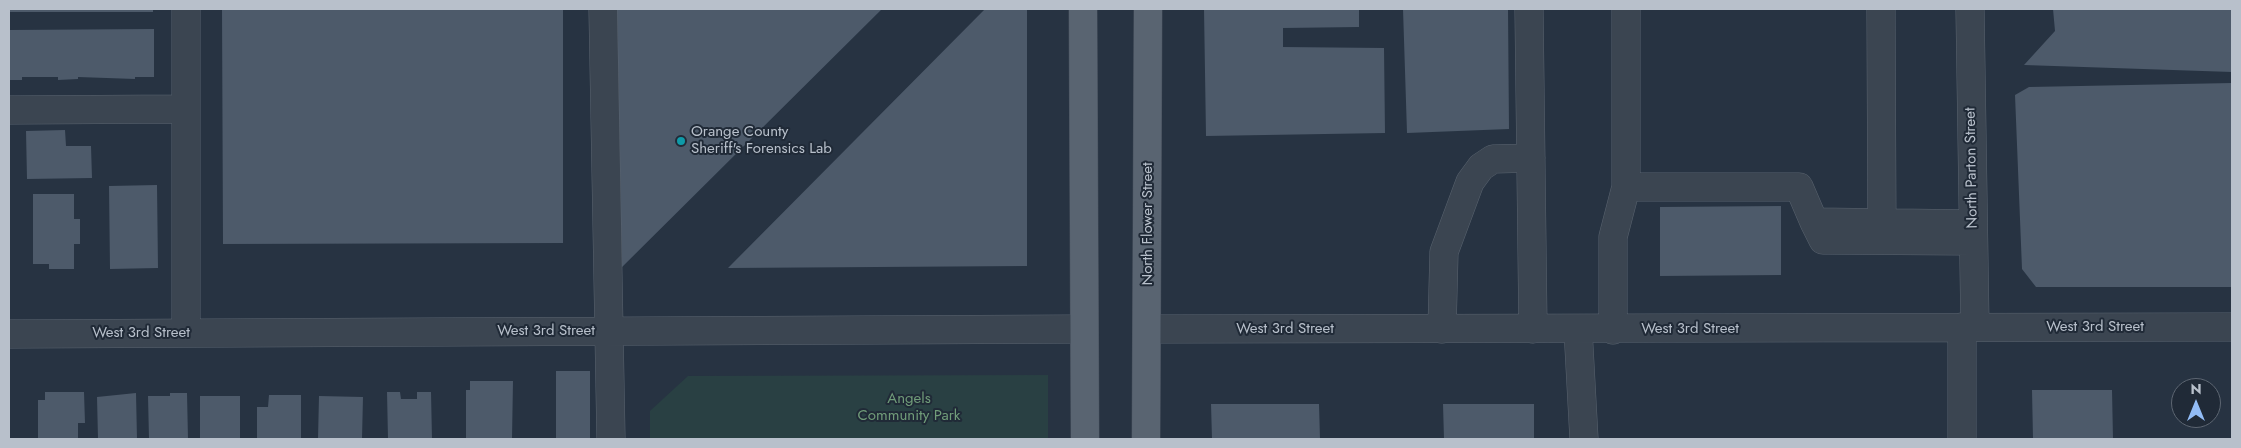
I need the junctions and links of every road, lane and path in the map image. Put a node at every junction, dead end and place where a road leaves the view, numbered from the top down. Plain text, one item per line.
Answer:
1 (186, 9) edge
2 (603, 9) edge
3 (1082, 9) edge
4 (1148, 9) edge
5 (1529, 9) edge
6 (1626, 9) edge
7 (1881, 9) edge
8 (1970, 9) edge
9 (186, 109) junction
10 (9, 110) edge
11 (1531, 158) junction
12 (1626, 187) junction
13 (1881, 232) junction
14 (1973, 233) junction
15 (1968, 327) junction
16 (2232, 327) edge
17 (1148, 328) junction
18 (1084, 329) junction
19 (1442, 329) junction
20 (1533, 329) junction
21 (1578, 329) junction
22 (1612, 330) junction
23 (608, 331) junction
24 (186, 333) junction
25 (9, 334) edge
26 (611, 439) edge
27 (1084, 439) edge
28 (1146, 439) edge
29 (1584, 439) edge
30 (1962, 439) edge

1 - 9 street
2 - 23 street
3 - 18 main road
4 - 17 main road, North Flower Street
5 - 11 street
6 - 12 street
7 - 13 street
8 - 14 street, North Parton Street
9 - 10 street
9 - 24 street
11 - 19 street
11 - 20 street
12 - 13 street
12 - 22 street
13 - 14 street
14 - 15 street, North Parton Street
15 - 16 street, West 3rd Street
15 - 22 street, West 3rd Street
15 - 30 street, North Parton Street
17 - 19 street, West 3rd Street
17 - 28 main road, North Flower Street
18 - 23 street, West 3rd Street
18 - 27 main road
19 - 20 street, West 3rd Street
20 - 21 street, West 3rd Street
21 - 22 street, West 3rd Street
21 - 29 street
23 - 24 street, West 3rd Street
23 - 26 street
24 - 25 street, West 3rd Street

